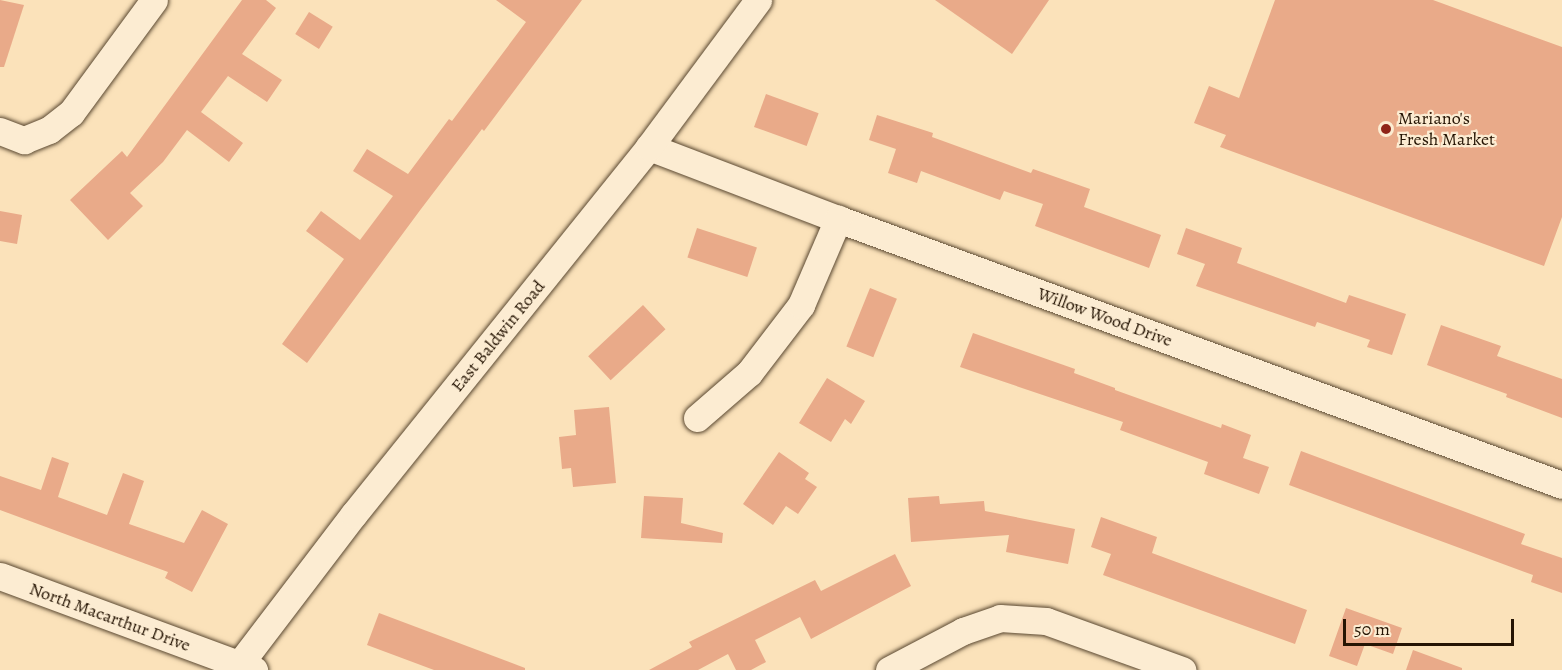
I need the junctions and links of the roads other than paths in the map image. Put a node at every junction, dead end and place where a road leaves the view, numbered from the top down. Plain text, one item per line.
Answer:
1 (154, 0) edge
2 (758, 0) edge
3 (12, 136) edge
4 (650, 147) junction
5 (838, 219) junction
6 (697, 418) dead end
7 (1562, 485) edge
8 (0, 576) edge
9 (243, 668) edge
10 (889, 670) edge
11 (1182, 670) edge

1 - 3 street
2 - 4 street, East Baldwin Road
4 - 5 street, Willow Wood Drive
4 - 9 street, East Baldwin Road
5 - 6 street
5 - 7 street, Willow Wood Drive
8 - 9 street, North Macarthur Drive
10 - 11 street

